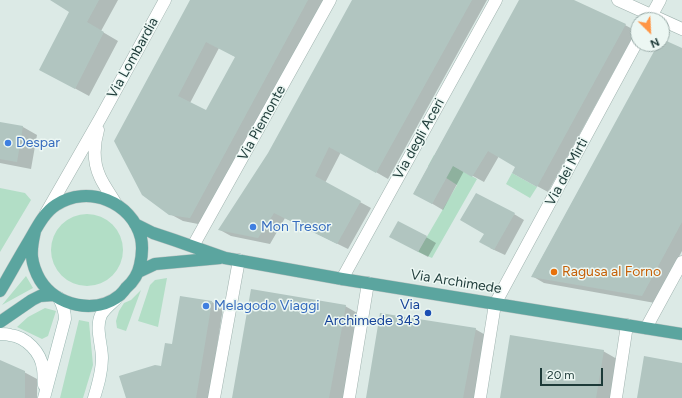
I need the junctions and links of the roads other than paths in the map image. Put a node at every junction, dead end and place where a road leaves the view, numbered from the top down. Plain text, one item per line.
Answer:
1 (165, 0) edge
2 (330, 0) edge
3 (496, 0) edge
4 (618, 0) edge
5 (660, 0) edge
6 (641, 12) edge
7 (653, 12) edge
8 (670, 24) edge
9 (682, 29) edge
10 (632, 52) edge
11 (101, 117) junction
12 (116, 204) junction
13 (44, 216) junction
14 (135, 224) junction
15 (35, 231) junction
16 (193, 246) junction
17 (225, 258) junction
18 (238, 260) junction
19 (682, 262) edge
20 (138, 272) junction
21 (342, 279) junction
22 (368, 283) junction
23 (0, 290) edge
24 (119, 296) junction
25 (56, 297) junction
26 (495, 304) junction
27 (0, 322) edge
28 (627, 325) junction
29 (646, 328) junction
30 (0, 334) edge
31 (682, 334) edge
32 (44, 398) edge
33 (94, 398) edge
34 (214, 398) edge
35 (348, 398) edge
36 (480, 398) edge
37 (616, 398) edge

1 - 11 street, Via Lombardia
2 - 16 street, Via Piemonte
3 - 21 street, Via degli Aceri
4 - 6 street
5 - 7 street
8 - 9 street
10 - 26 street, Via dei Mirti
11 - 12 street
11 - 13 street
12 - 13 main road
12 - 14 main road
13 - 15 main road
14 - 16 main road
14 - 20 main road
15 - 23 main road
15 - 25 main road
16 - 17 main road
17 - 18 main road, Via Archimede
17 - 20 main road
18 - 21 main road, Via Archimede
18 - 34 street
19 - 29 street
20 - 24 main road
21 - 22 main road, Via Archimede
22 - 26 main road, Via Archimede
22 - 35 street
24 - 25 main road
24 - 33 street
25 - 27 main road
25 - 32 street
26 - 28 main road, Via Archimede
26 - 36 street, Via dei Mirti
28 - 29 main road, Via Archimede
28 - 37 street
29 - 31 main road, Via Archimede
30 - 32 street

